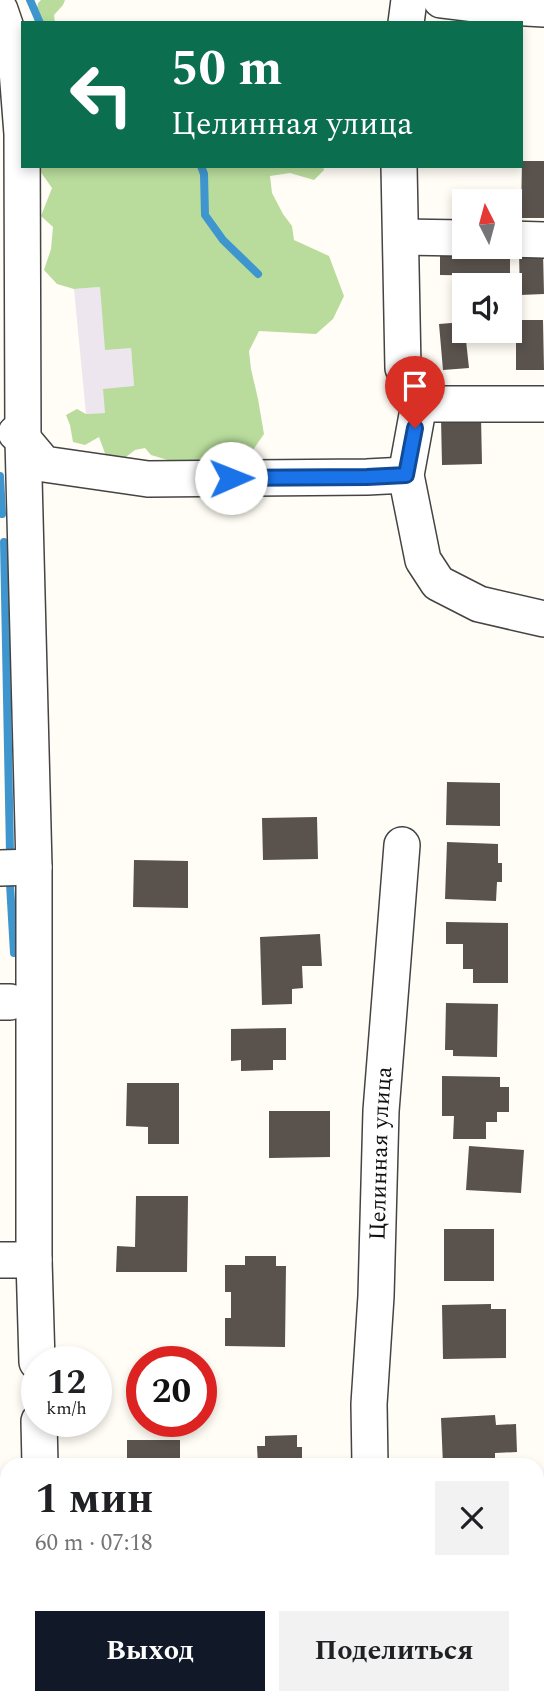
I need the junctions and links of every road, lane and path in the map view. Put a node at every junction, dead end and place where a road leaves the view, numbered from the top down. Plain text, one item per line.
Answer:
1 (409, 0) edge
2 (441, 0) edge
3 (544, 9) edge
4 (0, 10) edge
5 (406, 21) edge
6 (21, 121) edge
7 (22, 168) edge
8 (399, 168) edge
9 (0, 176) edge
10 (22, 209) junction
11 (401, 237) junction
12 (452, 238) edge
13 (522, 239) edge
14 (544, 240) edge
15 (419, 404) junction
16 (544, 404) edge
17 (12, 429) edge
18 (406, 475) junction
19 (544, 619) edge
20 (402, 845) dead end
21 (17, 867) edge
22 (0, 1260) edge
23 (34, 1260) junction
24 (37, 1346) edge
25 (39, 1437) edge
26 (40, 1458) edge
27 (370, 1458) edge

1 - 5 street
2 - 3 street
4 - 6 street
7 - 10 street
8 - 11 street
9 - 10 street
10 - 17 street
11 - 12 street
11 - 15 street
13 - 14 street
15 - 16 street
15 - 18 street
17 - 18 street
17 - 21 street
18 - 19 street
20 - 27 street, Целинная улица
21 - 23 street
22 - 23 street
23 - 24 street
25 - 26 street

